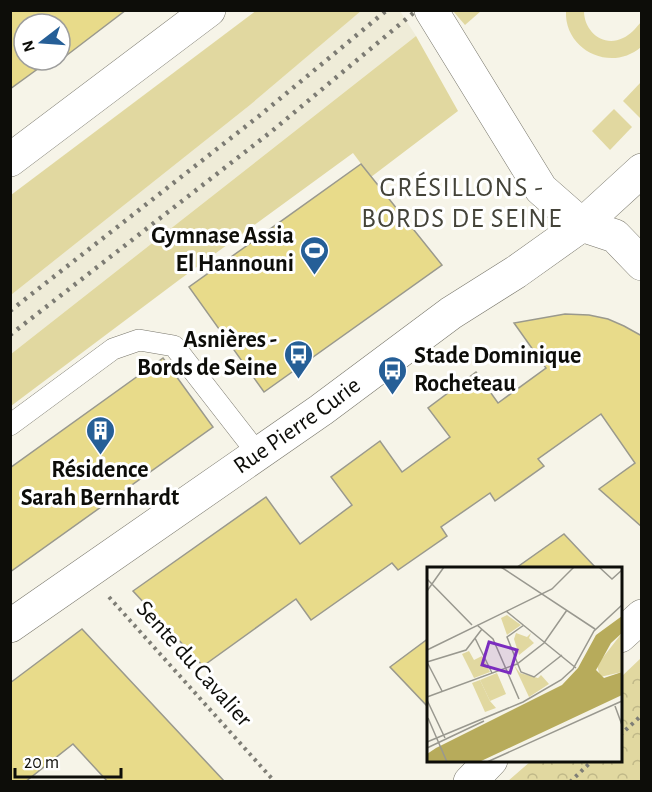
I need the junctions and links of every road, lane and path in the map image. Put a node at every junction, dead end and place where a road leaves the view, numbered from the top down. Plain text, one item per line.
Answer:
1 (209, 10) edge
2 (431, 10) edge
3 (10, 160) edge
4 (642, 170) edge
5 (582, 225) junction
6 (642, 264) edge
7 (10, 425) edge
8 (258, 454) junction
9 (86, 571) junction
10 (642, 616) edge
11 (10, 626) edge
12 (622, 635) edge
13 (642, 715) edge
14 (622, 734) edge
15 (489, 762) edge
16 (590, 762) edge
17 (275, 782) edge
18 (470, 782) edge
19 (570, 782) edge

1 - 3 street
2 - 5 street
4 - 5 street, Rue Pierre Curie
5 - 6 street
5 - 8 street, Rue Pierre Curie
7 - 8 lane
8 - 9 street, Rue Pierre Curie
9 - 11 street, Rue Pierre Curie
9 - 17 path, Sente du Cavalier
10 - 12 street
13 - 14 path
15 - 18 street
16 - 19 path

